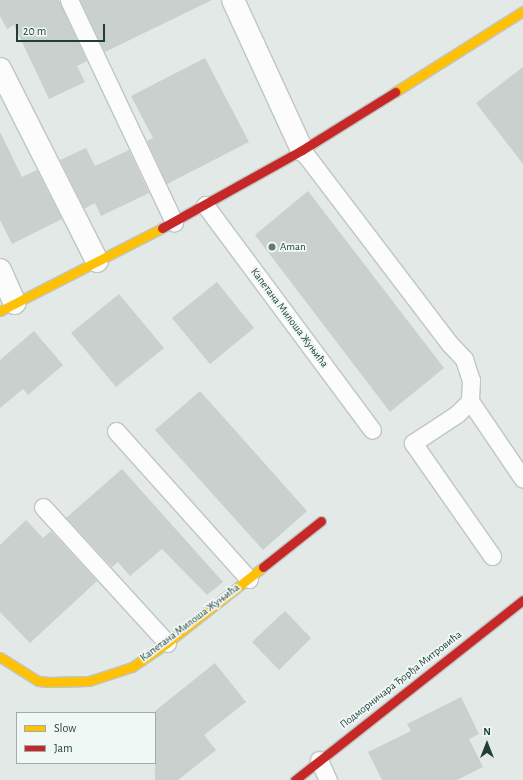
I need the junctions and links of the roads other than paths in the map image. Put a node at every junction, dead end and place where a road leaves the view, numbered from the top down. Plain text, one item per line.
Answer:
1 (69, 0) edge
2 (233, 0) edge
3 (523, 11) edge
4 (0, 69) edge
5 (302, 150) junction
6 (205, 205) junction
7 (174, 222) junction
8 (97, 261) junction
9 (0, 270) edge
10 (8, 307) edge
11 (470, 401) junction
12 (372, 430) dead end
13 (116, 431) dead end
14 (523, 479) edge
15 (43, 507) dead end
16 (321, 521) dead end
17 (492, 556) dead end
18 (249, 579) junction
19 (523, 600) edge
20 (167, 643) junction
21 (0, 658) edge
22 (319, 760) junction
23 (295, 780) edge
24 (328, 780) edge

1 - 7 lane
2 - 5 street
3 - 5 street
4 - 8 street
5 - 6 street
5 - 11 lane
6 - 7 street
6 - 12 lane, Капетана Милоша Жуњића
7 - 8 street
8 - 10 street
9 - 10 street
11 - 14 lane
11 - 17 lane
13 - 18 lane
15 - 20 lane
16 - 18 street, Капетана Милоша Жуњића
18 - 20 street, Капетана Милоша Жуњића
19 - 22 street, Подморничара Ђорђа Митровића
20 - 21 street, Капетана Милоша Жуњића
22 - 23 street, Подморничара Ђорђа Митровића
22 - 24 lane

